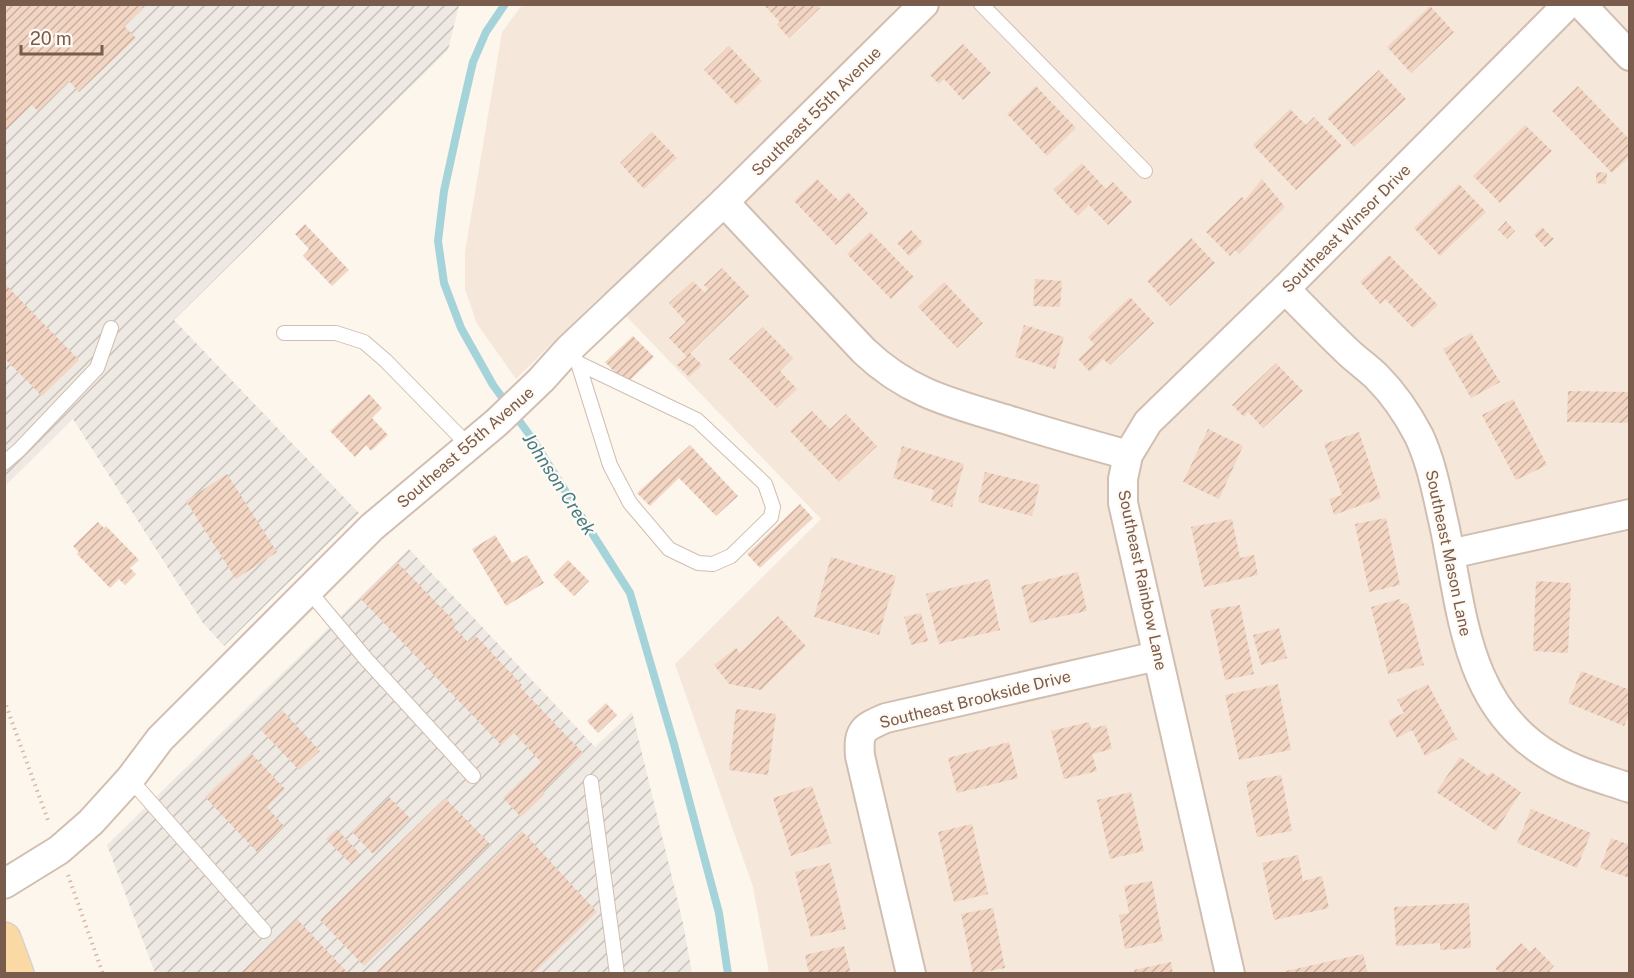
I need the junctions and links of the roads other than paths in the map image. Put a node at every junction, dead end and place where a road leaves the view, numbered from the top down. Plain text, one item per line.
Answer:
1 (924, 4) edge
2 (981, 4) edge
3 (1568, 4) edge
4 (1581, 4) edge
5 (1629, 56) edge
6 (1144, 171) dead end
7 (724, 202) junction
8 (1285, 289) junction
9 (111, 328) dead end
10 (284, 333) dead end
11 (574, 356) junction
12 (469, 446) junction
13 (1128, 455) junction
14 (4, 463) edge
15 (1629, 514) edge
16 (1450, 554) junction
17 (309, 591) junction
18 (1157, 656) junction
19 (473, 776) dead end
20 (130, 779) junction
21 (591, 782) dead end
22 (1629, 788) edge
23 (4, 884) edge
24 (264, 931) dead end
25 (4, 939) edge
26 (17, 974) edge
27 (617, 974) edge
28 (911, 974) edge
29 (1230, 974) edge

1 - 7 street, Southeast 55th Avenue
2 - 6 lane
3 - 8 street, Southeast Winsor Drive
4 - 5 street
7 - 11 street, Southeast 55th Avenue
7 - 13 street
8 - 13 street, Southeast Winsor Drive
8 - 16 street, Southeast Mason Lane
9 - 14 lane
10 - 12 lane
11 - 11 lane
11 - 12 street, Southeast 55th Avenue
12 - 17 street, Southeast 55th Avenue
13 - 18 street, Southeast Rainbow Lane
15 - 16 street
16 - 22 street, Southeast Mason Lane
17 - 19 lane
17 - 20 street, Southeast 55th Avenue
18 - 28 street, Southeast Brookside Drive
18 - 29 street, Southeast Rainbow Lane
20 - 23 street, Southeast 55th Avenue
20 - 24 lane
21 - 27 lane
25 - 26 main road

